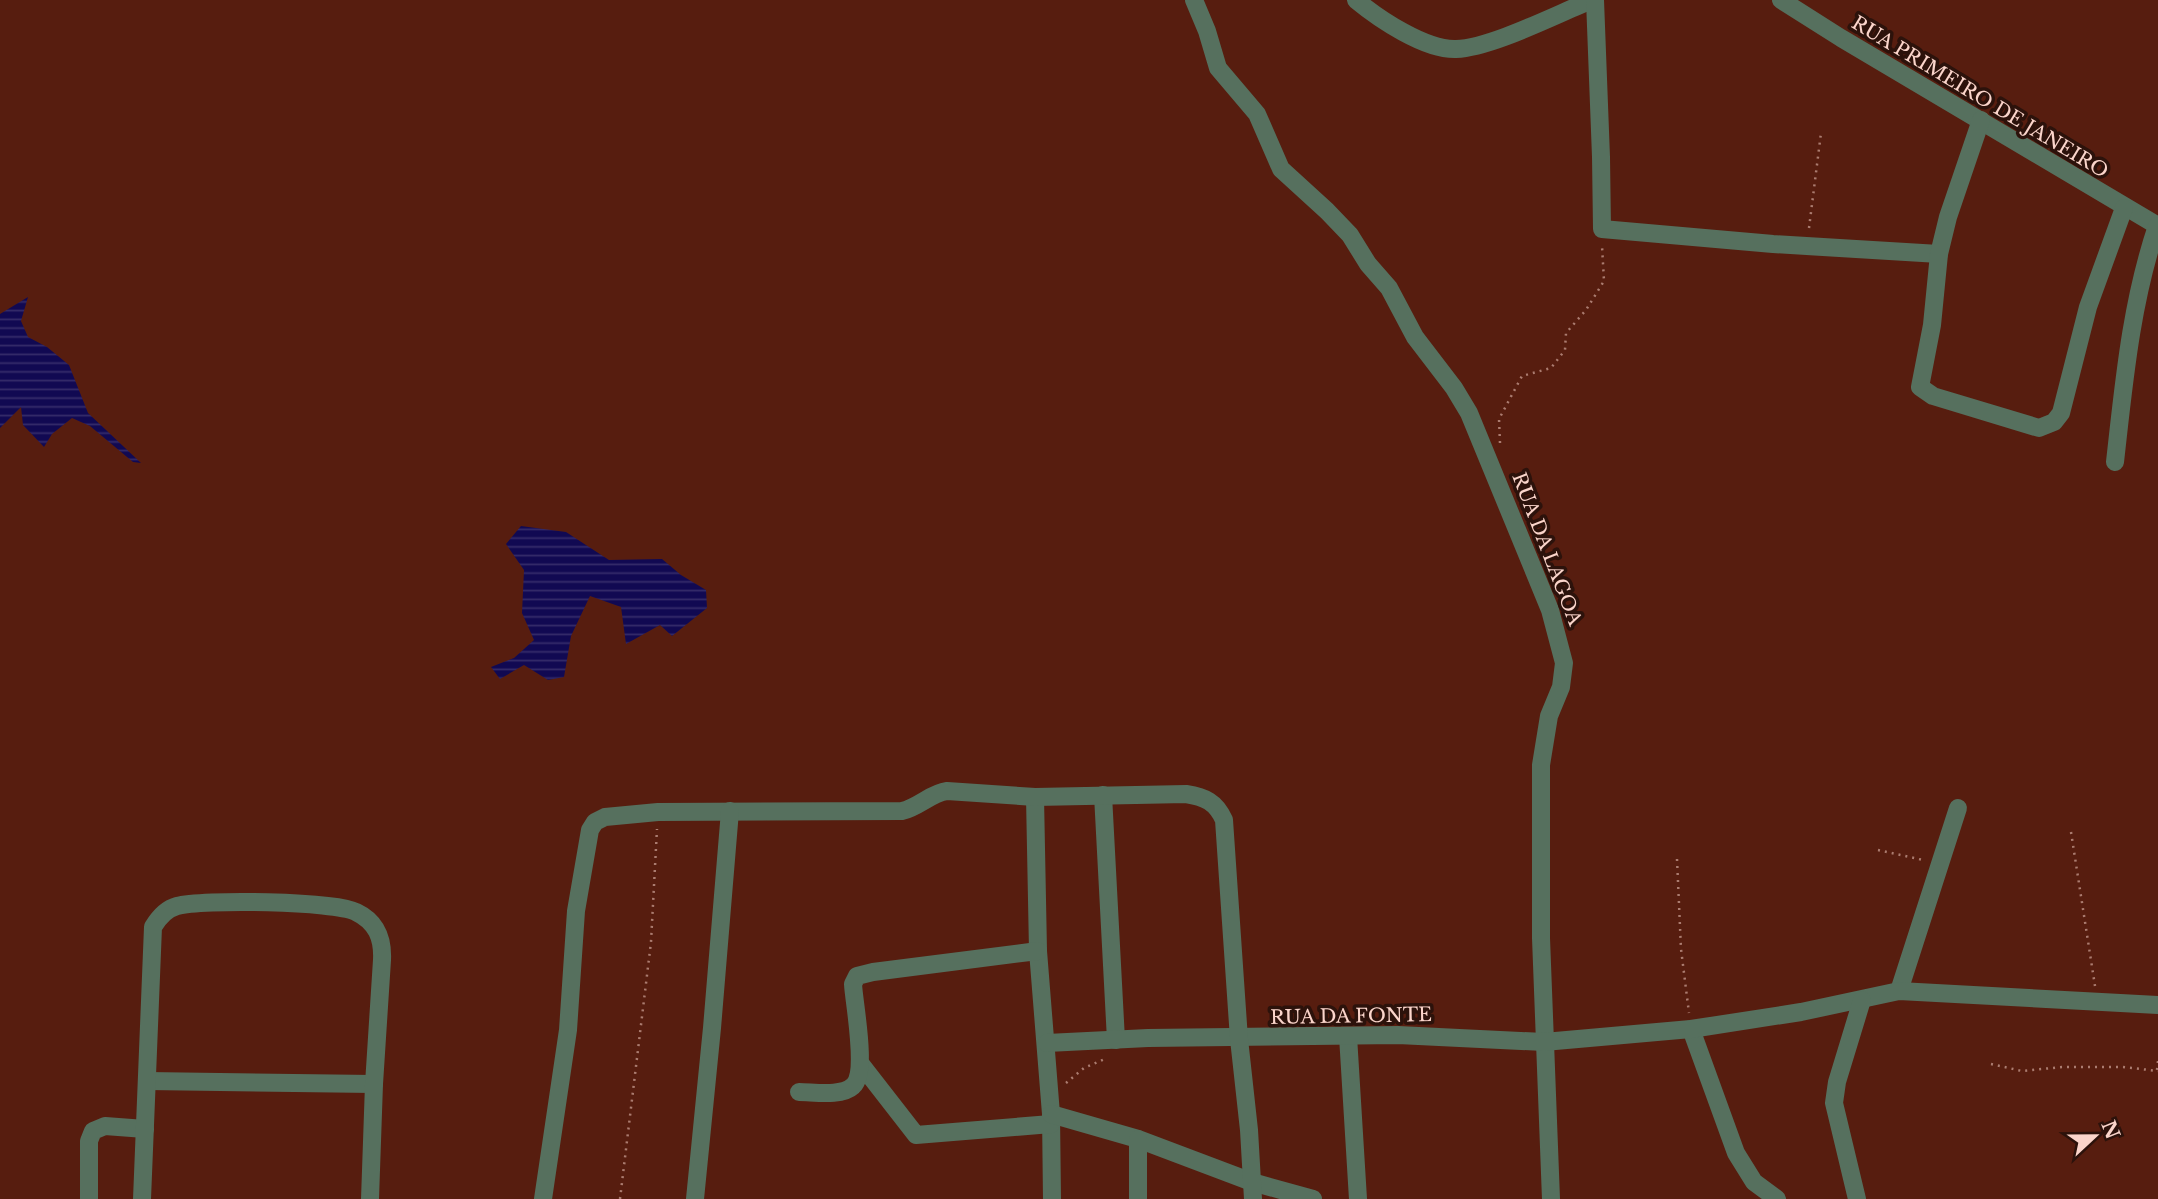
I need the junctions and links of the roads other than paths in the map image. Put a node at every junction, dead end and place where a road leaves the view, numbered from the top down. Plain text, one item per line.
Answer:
1 (1356, 0) edge
2 (1594, 0) edge
3 (1781, 0) edge
4 (1195, 3) edge
5 (1981, 120) junction
6 (2124, 208) junction
7 (2157, 226) edge
8 (1939, 254) junction
9 (2115, 462) dead end
10 (1103, 795) junction
11 (1035, 797) junction
12 (1958, 808) dead end
13 (730, 810) junction
14 (1038, 951) junction
15 (1899, 991) junction
16 (1862, 1000) junction
17 (2158, 1005) edge
18 (1691, 1029) junction
19 (1348, 1036) junction
20 (1239, 1039) junction
21 (1544, 1042) junction
22 (1047, 1043) junction
23 (1115, 1047) junction
24 (860, 1063) junction
25 (147, 1081) junction
26 (374, 1084) junction
27 (799, 1092) dead end
28 (1051, 1111) junction
29 (145, 1129) junction
30 (1138, 1139) junction
31 (1252, 1190) edge
32 (89, 1199) edge
33 (142, 1199) edge
34 (370, 1199) edge
35 (542, 1199) edge
36 (695, 1199) edge
37 (1052, 1199) edge
38 (1139, 1199) edge
39 (1313, 1199) edge
40 (1358, 1199) edge
41 (1551, 1199) edge
42 (1777, 1199) edge
43 (1857, 1199) edge

1 - 2 street
2 - 8 street
3 - 5 street, RUA PRIMEIRO DE JANEIRO
4 - 21 street, RUA DA LAGOA
5 - 6 street, RUA PRIMEIRO DE JANEIRO
5 - 8 street
6 - 7 street, RUA PRIMEIRO DE JANEIRO
6 - 8 street
7 - 9 street
10 - 11 street
10 - 20 street
10 - 23 street
11 - 13 street
11 - 14 street
12 - 15 street
13 - 35 street
13 - 36 street
14 - 22 street
14 - 24 street
15 - 16 street, RUA DA FONTE
15 - 17 street, RUA DA FONTE
16 - 18 street, RUA DA FONTE
16 - 43 street
18 - 21 street, RUA DA FONTE
18 - 42 street
19 - 20 street, RUA DA FONTE
19 - 21 street, RUA DA FONTE
19 - 40 street
20 - 23 street, RUA DA FONTE
20 - 31 street
21 - 41 street, RUA DA LAGOA
22 - 23 street, RUA DA FONTE
22 - 28 street
24 - 27 street
24 - 28 street
25 - 26 street
25 - 26 street
25 - 29 street
26 - 34 street
28 - 30 street
28 - 37 street
29 - 32 street
29 - 33 street
30 - 31 street
30 - 38 street
31 - 39 street

